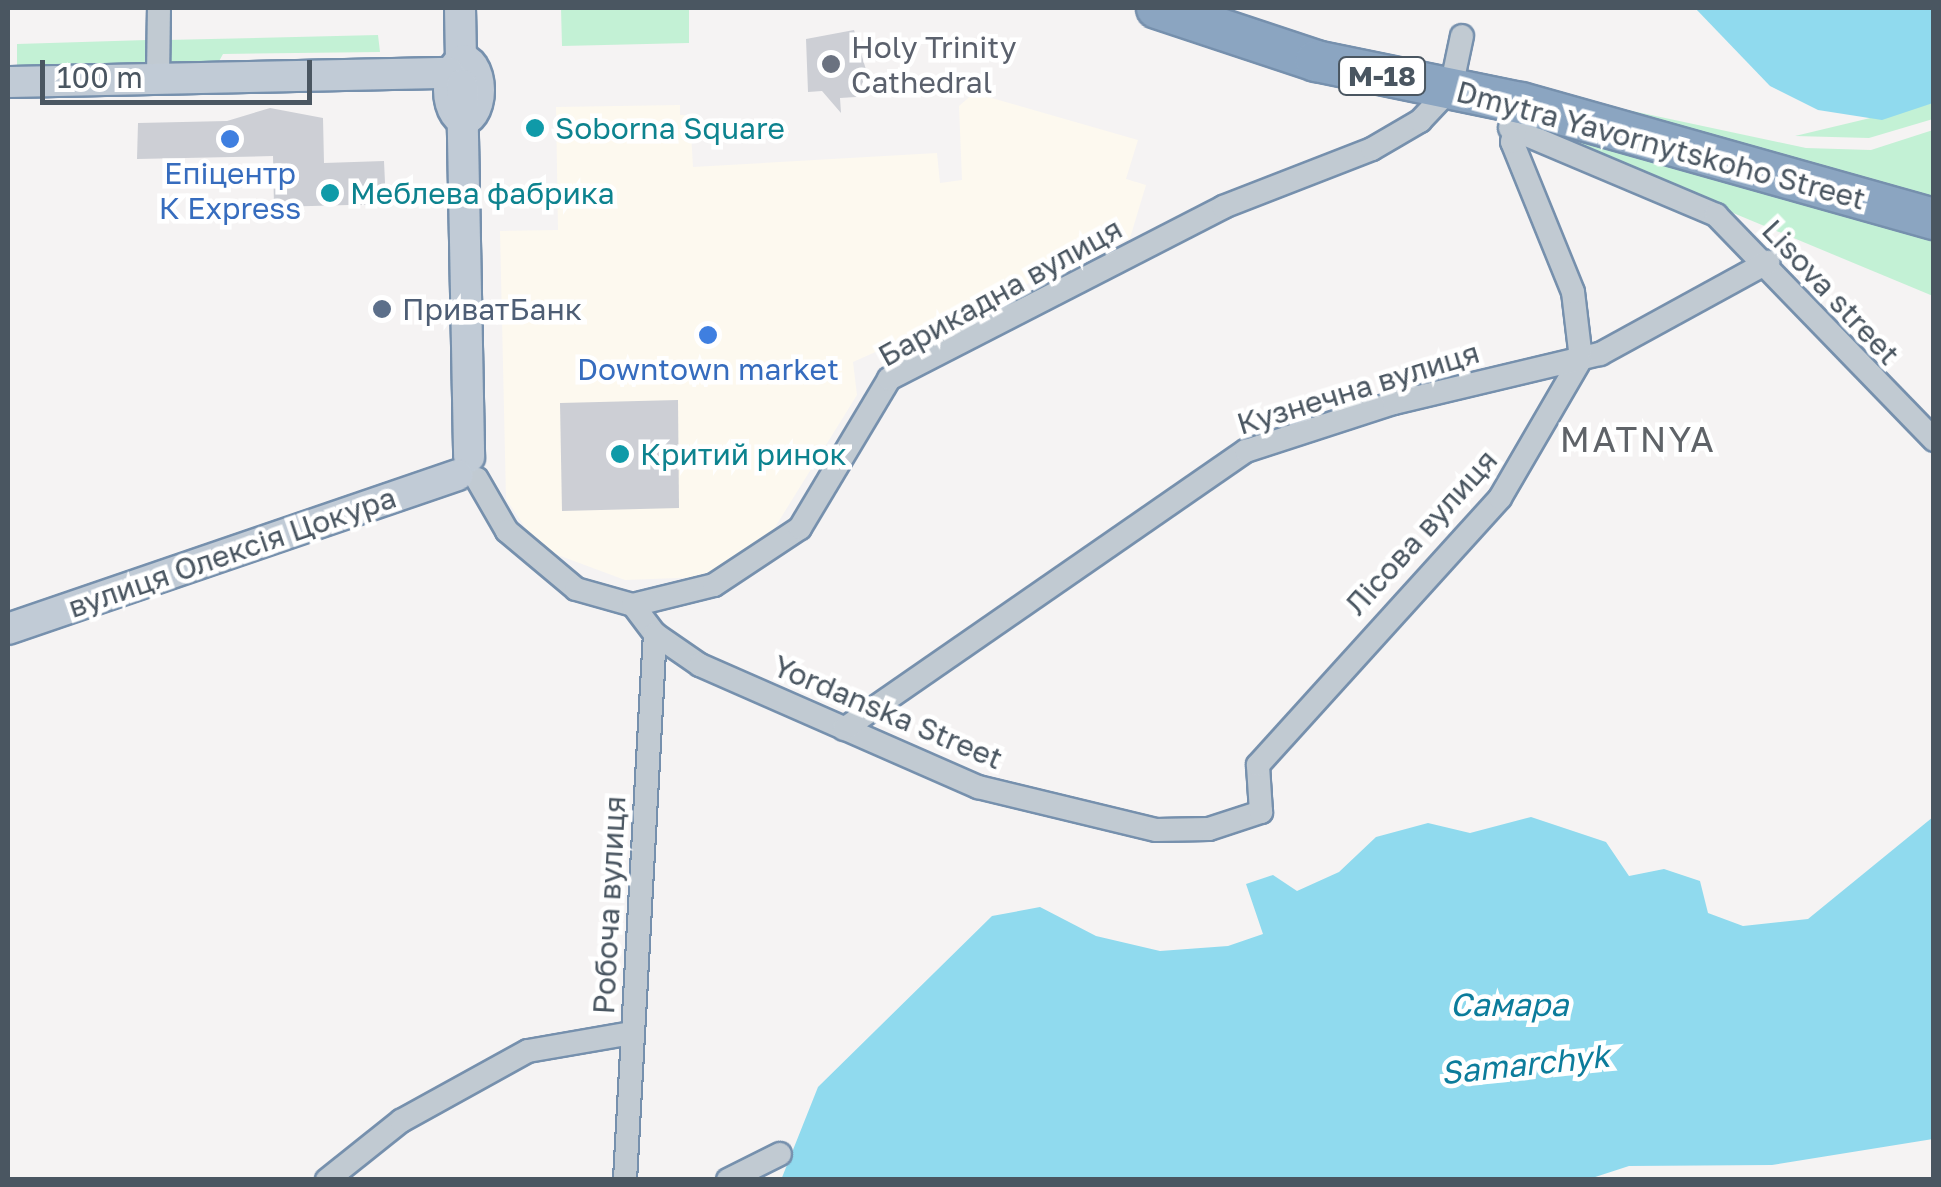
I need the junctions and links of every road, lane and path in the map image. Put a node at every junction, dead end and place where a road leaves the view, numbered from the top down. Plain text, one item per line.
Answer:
1 (159, 8) edge
2 (460, 8) edge
3 (1157, 8) edge
4 (1462, 36) dead end
5 (457, 73) junction
6 (158, 78) junction
7 (8, 82) edge
8 (1452, 88) junction
9 (1516, 115) junction
10 (1934, 218) edge
11 (1768, 262) junction
12 (1581, 359) junction
13 (1934, 440) edge
14 (468, 470) junction
15 (633, 604) junction
16 (8, 629) edge
17 (655, 634) junction
18 (844, 729) junction
19 (1261, 812) joint
20 (632, 1033) junction
21 (780, 1154) dead end
22 (327, 1180) edge
23 (625, 1180) edge
24 (728, 1180) edge

1 - 6 street
2 - 5 street
3 - 8 highway, Dmytra Yavornytskoho Street / М-18
4 - 8 street
5 - 6 street
5 - 14 street
6 - 7 street
8 - 9 highway, Dmytra Yavornytskoho Street / М-18
8 - 15 street, Барикадна вулиця
9 - 10 highway, Dmytra Yavornytskoho Street / М-18
9 - 11 street, Lisova street
9 - 12 street
11 - 12 street, Кузнечна вулиця
11 - 13 street, Lisova street
12 - 18 street, Кузнечна вулиця
12 - 19 street, Лісова вулиця
14 - 15 street
14 - 16 street, вулиця Олексія Цокура
15 - 17 street, Yordanska Street
17 - 18 street, Yordanska Street
17 - 20 street, Робоча вулиця
18 - 19 street, Yordanska Street
20 - 22 street
20 - 23 street, Робоча вулиця
21 - 24 street

